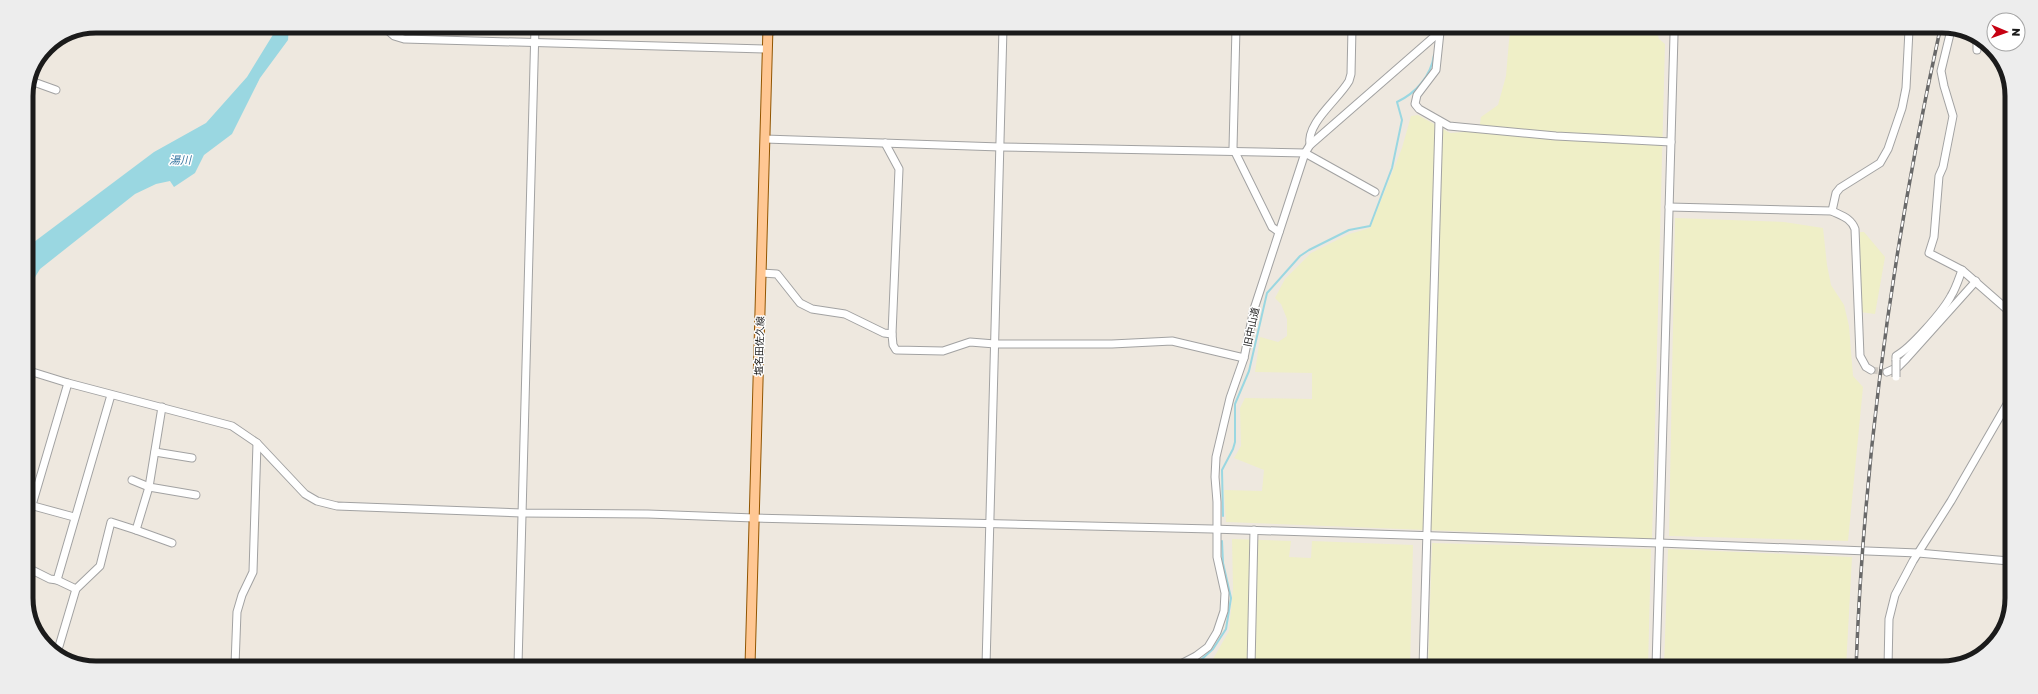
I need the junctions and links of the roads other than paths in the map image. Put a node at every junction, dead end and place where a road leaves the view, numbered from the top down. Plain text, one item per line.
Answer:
1 (395, 33) edge
2 (535, 33) edge
3 (768, 33) edge
4 (1003, 33) edge
5 (1236, 33) edge
6 (1352, 33) edge
7 (1438, 33) edge
8 (1441, 33) edge
9 (1909, 33) edge
10 (1950, 34) edge
11 (1674, 35) dead end
12 (534, 44) junction
13 (1977, 44) edge
14 (767, 49) junction
15 (1977, 50) dead end
16 (35, 82) edge
17 (56, 90) dead end
18 (1439, 122) junction
19 (765, 140) junction
20 (1671, 142) junction
21 (885, 143) junction
22 (1310, 145) junction
23 (1000, 147) junction
24 (1235, 153) junction
25 (1305, 153) junction
26 (1375, 192) dead end
27 (1669, 207) junction
28 (1832, 211) junction
29 (1279, 232) junction
30 (1962, 270) junction
31 (761, 273) junction
32 (1976, 281) junction
33 (2005, 307) edge
34 (892, 334) junction
35 (995, 344) junction
36 (1244, 358) junction
37 (1871, 370) dead end
38 (1887, 372) tunnel mouth
39 (33, 374) edge
40 (1896, 379) dead end
41 (68, 383) junction
42 (111, 395) junction
43 (162, 407) junction
44 (2005, 408) edge
45 (257, 443) junction
46 (156, 452) junction
47 (192, 458) dead end
48 (132, 480) dead end
49 (149, 487) junction
50 (33, 492) edge
51 (196, 495) dead end
52 (33, 506) edge
53 (522, 513) junction
54 (74, 517) junction
55 (754, 518) junction
56 (990, 524) junction
57 (1217, 529) junction
58 (136, 530) junction
59 (1254, 530) junction
60 (1427, 536) junction
61 (172, 543) dead end
62 (1659, 543) junction
63 (1918, 553) junction
64 (2005, 561) edge
65 (33, 570) edge
66 (57, 580) junction
67 (76, 589) junction
68 (58, 648) edge
69 (235, 661) edge
70 (518, 661) edge
71 (750, 661) edge
72 (986, 661) edge
73 (1186, 661) edge
74 (1251, 661) edge
75 (1423, 661) edge
76 (1656, 661) edge
77 (1888, 661) edge

1 - 12 street
2 - 12 street
3 - 14 main road, 塩名田佐久線
4 - 23 street
5 - 24 street
6 - 22 street
7 - 22 street, 旧中山道
8 - 18 street
9 - 28 street
10 - 30 street
11 - 20 street
12 - 14 street
12 - 53 street
13 - 15 street
14 - 19 main road, 塩名田佐久線
16 - 17 street
18 - 20 street
18 - 60 street
19 - 21 street
19 - 31 main road, 塩名田佐久線
20 - 27 street
21 - 23 street
21 - 34 street
22 - 25 street, 旧中山道
23 - 24 street
23 - 35 street
24 - 25 street
24 - 29 street
25 - 26 street
25 - 29 street, 旧中山道
27 - 28 street
27 - 62 street
28 - 37 street
29 - 36 street, 旧中山道
30 - 32 street
30 - 40 street, bridge
31 - 34 street
31 - 55 main road, 塩名田佐久線
32 - 33 street
32 - 38 street
34 - 35 street
35 - 36 street
35 - 56 street
36 - 57 street, 旧中山道
39 - 41 street
41 - 42 street
41 - 50 street
42 - 43 street
42 - 54 street
43 - 45 street
43 - 46 street
44 - 63 street
45 - 53 street
45 - 69 street
46 - 47 street
46 - 49 street
48 - 49 street
49 - 51 street
49 - 58 street
52 - 54 street
53 - 55 street
53 - 70 street
54 - 66 street
55 - 56 street
55 - 71 main road, 塩名田佐久線
56 - 57 street
56 - 72 street
57 - 59 street
57 - 73 street, 旧中山道
58 - 61 street
58 - 67 street
59 - 60 street
59 - 74 street
60 - 62 street
60 - 75 street
62 - 63 street
62 - 76 street
63 - 64 street
63 - 77 street
65 - 66 street
66 - 67 street
67 - 68 street

